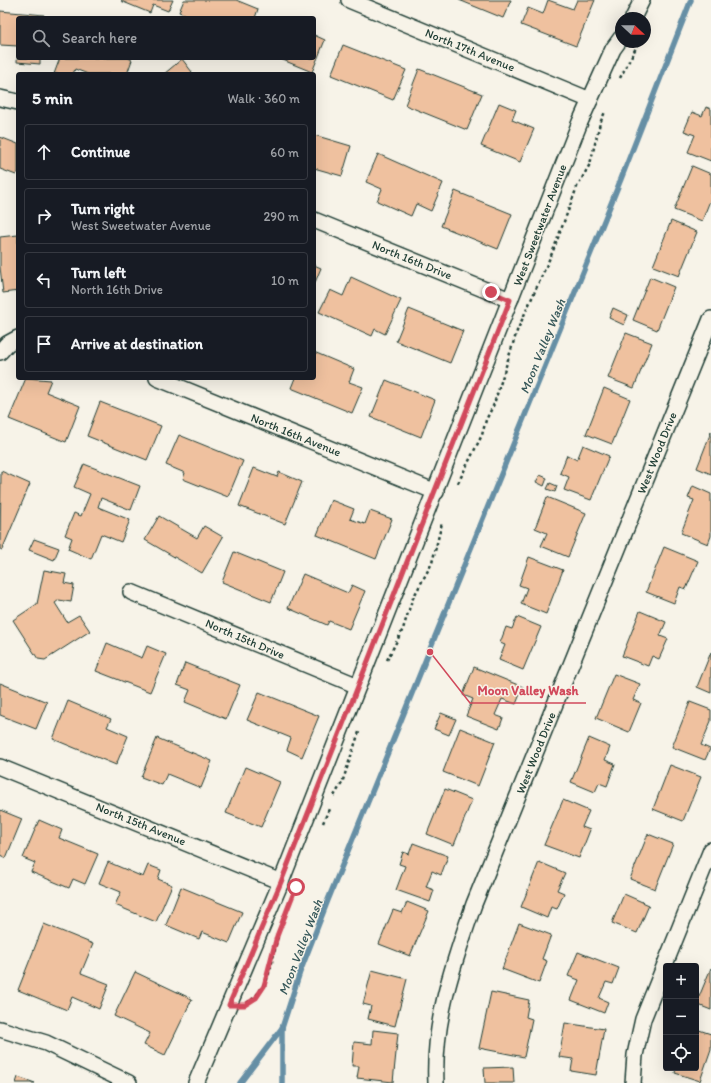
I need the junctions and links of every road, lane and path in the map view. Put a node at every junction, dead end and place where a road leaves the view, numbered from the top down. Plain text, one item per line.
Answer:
1 (349, 0) edge
2 (642, 0) edge
3 (636, 12) edge
4 (615, 47) edge
5 (636, 48) edge
6 (618, 81) dead end
7 (0, 98) edge
8 (590, 100) junction
9 (16, 102) edge
10 (605, 110) dead end
11 (316, 221) edge
12 (510, 300) junction
13 (711, 319) edge
14 (16, 339) edge
15 (0, 352) edge
16 (162, 380) edge
17 (457, 485) dead end
18 (436, 492) junction
19 (444, 518) dead end
20 (131, 592) dead end
21 (385, 665) dead end
22 (358, 686) junction
23 (360, 729) dead end
24 (0, 767) edge
25 (332, 800) dead end
26 (330, 805) dead end
27 (323, 824) dead end
28 (711, 850) edge
29 (281, 882) junction
30 (279, 931) dead end
31 (229, 1005) junction
32 (0, 1029) edge
33 (129, 1083) edge
34 (196, 1083) edge
35 (436, 1083) edge
36 (633, 1083) edge

1 - 8 street, North 17th Avenue
2 - 3 street
4 - 8 street, West Sweetwater Avenue
5 - 6 path
7 - 9 street
8 - 12 street, West Sweetwater Avenue
10 - 17 path
11 - 12 street, North 16th Drive
12 - 18 street, West Sweetwater Avenue
13 - 35 street, West Wood Drive
14 - 15 street
16 - 18 street, North 16th Avenue
18 - 22 street, West Sweetwater Avenue
19 - 21 path
20 - 22 street, North 15th Drive
22 - 29 street, West Sweetwater Avenue
23 - 25 path
24 - 29 street, North 15th Avenue
26 - 27 path
28 - 36 street
29 - 31 street, West Sweetwater Avenue
30 - 31 path
31 - 34 street, West Sweetwater Avenue
32 - 33 street

